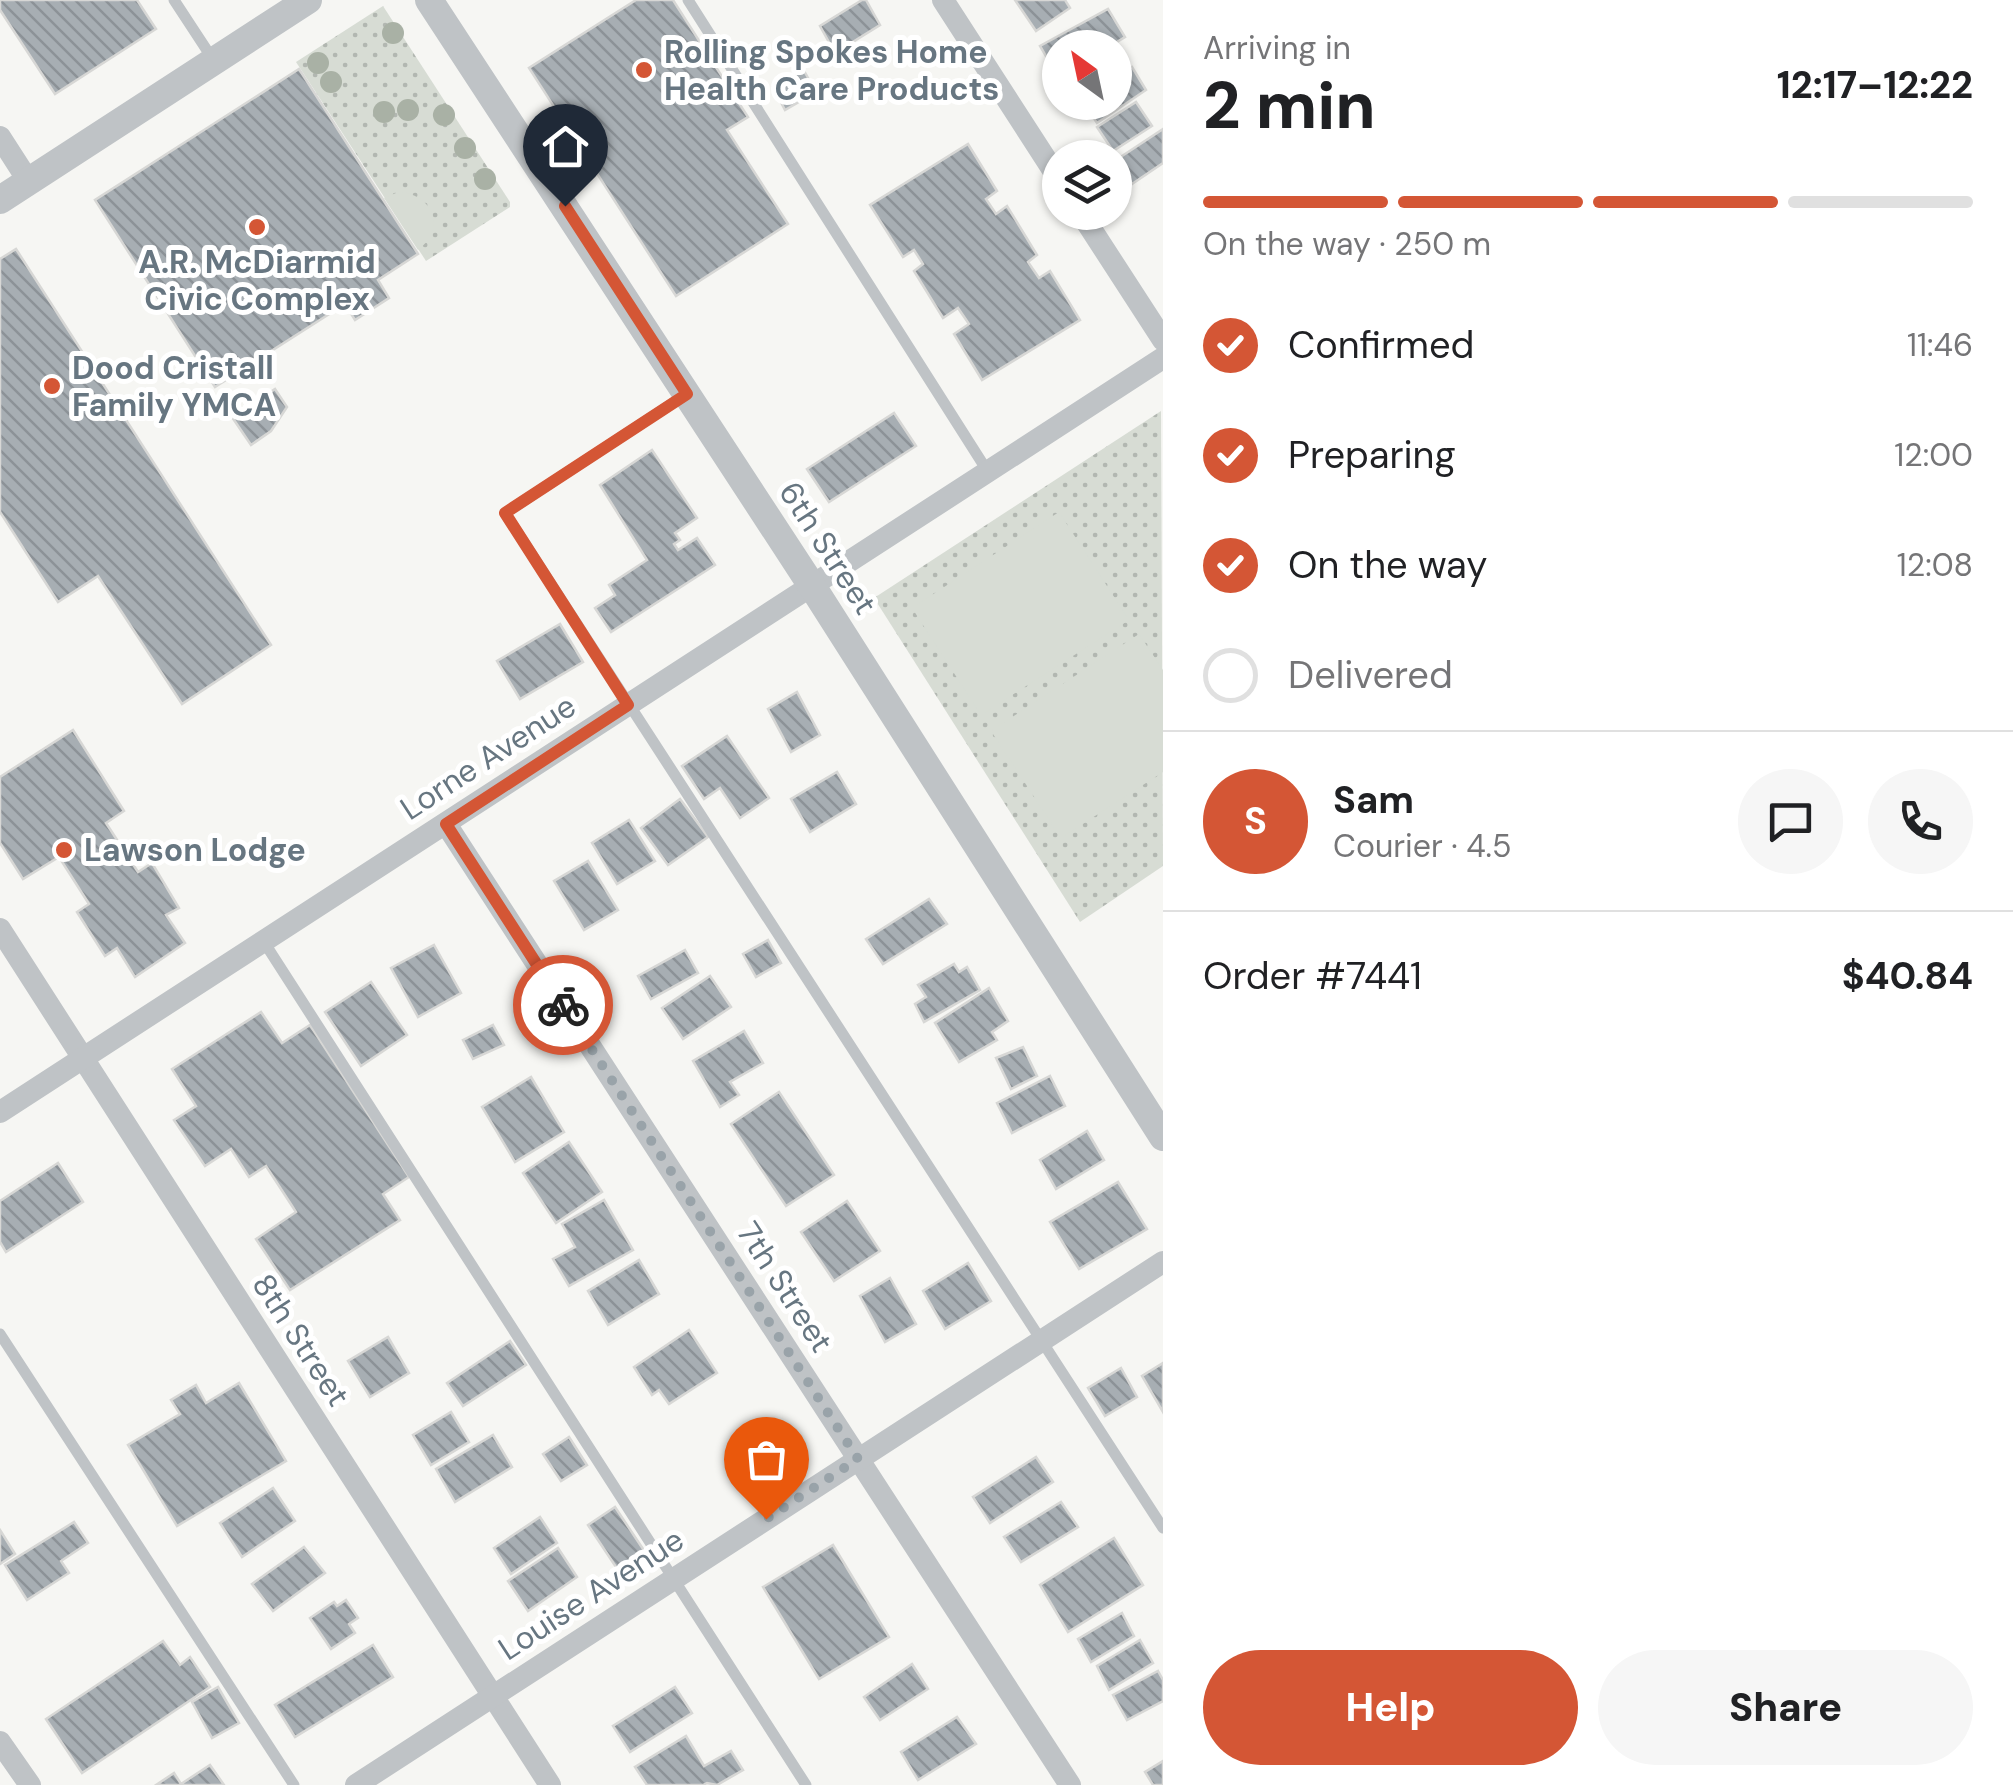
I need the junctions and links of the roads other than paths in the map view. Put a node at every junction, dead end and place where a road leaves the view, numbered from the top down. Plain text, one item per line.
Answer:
1 (174, 0) edge
2 (308, 0) edge
3 (429, 0) edge
4 (688, 0) edge
5 (943, 0) edge
6 (214, 61) junction
7 (0, 137) edge
8 (1042, 153) edge
9 (28, 182) junction
10 (0, 200) edge
11 (1092, 230) edge
12 (1163, 340) edge
13 (1163, 358) edge
14 (687, 394) junction
15 (988, 472) junction
16 (812, 586) junction
17 (628, 705) junction
18 (446, 824) junction
19 (0, 929) edge
20 (264, 942) junction
21 (82, 1059) junction
22 (0, 1112) edge
23 (1163, 1137) edge
24 (1163, 1262) edge
25 (0, 1334) edge
26 (1040, 1341) junction
27 (858, 1459) junction
28 (1163, 1528) edge
29 (674, 1578) junction
30 (492, 1697) junction
31 (0, 1742) edge
32 (30, 1785) edge
33 (294, 1785) edge
34 (356, 1785) edge
35 (550, 1785) edge
36 (806, 1785) edge
37 (1070, 1785) edge

1 - 6 lane
2 - 6 street
3 - 14 street, 6th Street
4 - 15 lane
5 - 8 street
6 - 9 street
7 - 9 street
9 - 10 street
11 - 12 street
13 - 15 street, Lorne Avenue
14 - 16 street, 6th Street
14 - 17 lane
15 - 16 street, Lorne Avenue
16 - 17 street, Lorne Avenue
16 - 23 street, 6th Street
17 - 18 street, Lorne Avenue
17 - 26 lane
18 - 20 street, Lorne Avenue
18 - 27 street, 7th Street
19 - 21 street, 8th Street
20 - 21 street, Lorne Avenue
20 - 29 lane
21 - 22 street, Lorne Avenue
21 - 30 street, 8th Street
24 - 26 street, Louise Avenue
25 - 33 lane
26 - 27 street, Louise Avenue
26 - 28 lane
27 - 29 street, Louise Avenue
27 - 37 street, 7th Street
29 - 30 street, Louise Avenue
29 - 36 lane
30 - 34 street, Louise Avenue
30 - 35 street, 8th Street
31 - 32 street

